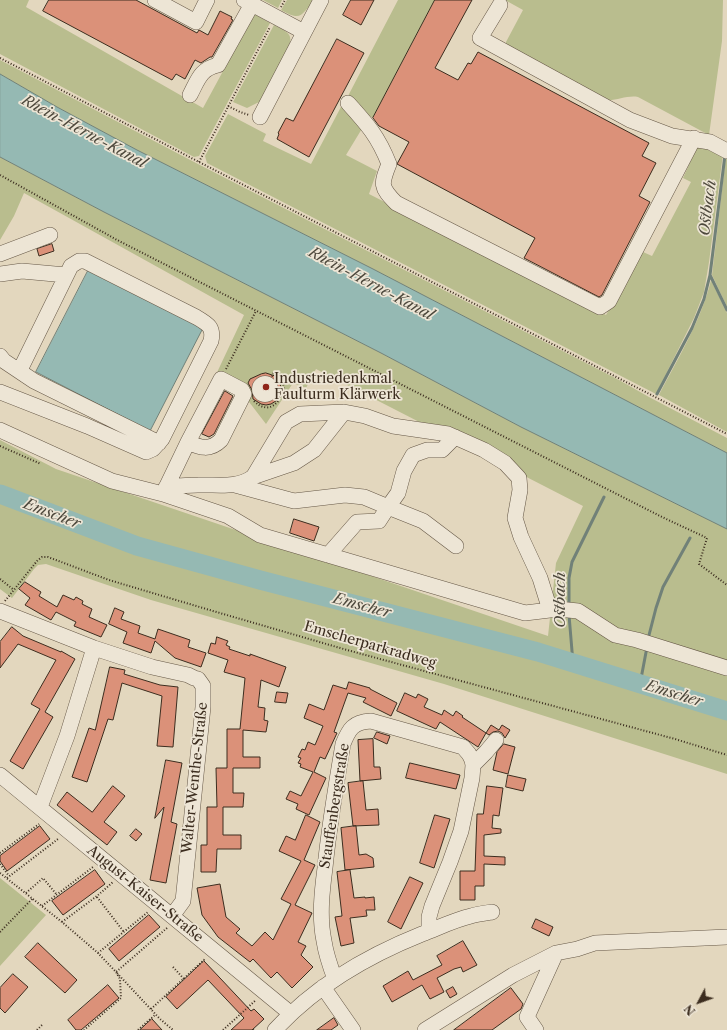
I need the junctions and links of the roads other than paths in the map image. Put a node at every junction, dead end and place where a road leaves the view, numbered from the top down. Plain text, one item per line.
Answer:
1 (155, 0) edge
2 (207, 0) edge
3 (321, 0) edge
4 (247, 1) edge
5 (500, 6) dead end
6 (304, 32) junction
7 (190, 94) dead end
8 (348, 103) dead end
9 (260, 117) road end
10 (694, 138) junction
11 (727, 151) edge
12 (50, 235) dead end
13 (0, 254) edge
14 (0, 274) edge
15 (66, 275) junction
16 (0, 356) edge
17 (20, 370) junction
18 (0, 392) edge
19 (344, 412) junction
20 (0, 430) edge
21 (455, 437) junction
22 (188, 442) junction
23 (159, 443) junction
24 (252, 477) junction
25 (235, 485) junction
26 (165, 491) junction
27 (388, 507) junction
28 (456, 546) dead end
29 (328, 555) junction
30 (554, 610) junction
31 (0, 611) edge
32 (94, 648) junction
33 (727, 668) edge
34 (493, 739) dead end
35 (472, 762) junction
36 (0, 774) edge
37 (45, 811) junction
38 (492, 912) dead end
39 (174, 918) junction
40 (429, 931) junction
41 (727, 937) edge
42 (556, 952) junction
43 (329, 983) junction
44 (290, 1013) junction
45 (275, 1030) edge
46 (353, 1030) edge
47 (425, 1030) edge
48 (536, 1030) edge

1 - 2 street
3 - 6 street
4 - 6 street
4 - 7 street
5 - 10 street
6 - 9 street
8 - 10 street
10 - 11 street
12 - 13 street
14 - 15 street
15 - 17 street
15 - 23 street
16 - 17 street
17 - 23 street
18 - 23 street
19 - 21 street
19 - 24 street
19 - 24 street
20 - 26 street
21 - 27 street
21 - 30 street
22 - 22 street
22 - 26 street
24 - 25 street
25 - 26 street
25 - 27 street
26 - 29 street
27 - 28 street
27 - 29 street
29 - 30 street
30 - 33 street
31 - 32 street, Walter-Wenthe-Straße
32 - 37 street
32 - 39 street, Walter-Wenthe-Straße
34 - 35 street
35 - 40 street
35 - 43 street, Stauffenbergstraße
36 - 37 street, August-Kaiser-Straße
37 - 39 street, August-Kaiser-Straße
38 - 40 street
39 - 44 street, August-Kaiser-Straße
40 - 43 street
41 - 42 street
42 - 47 street
42 - 48 street
43 - 44 street
43 - 46 street, Stauffenbergstraße
44 - 45 street

